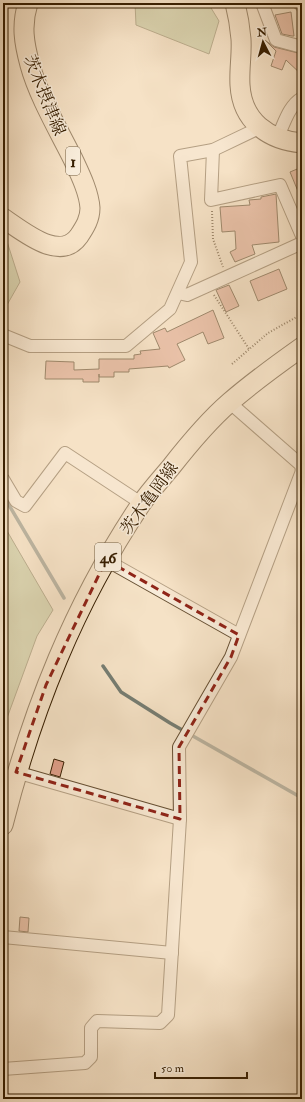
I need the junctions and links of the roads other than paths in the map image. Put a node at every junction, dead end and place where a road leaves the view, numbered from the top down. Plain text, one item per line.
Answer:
1 (28, 3) edge
2 (236, 3) edge
3 (262, 3) edge
4 (299, 3) edge
5 (302, 6) edge
6 (302, 47) edge
7 (302, 98) edge
8 (259, 128) junction
9 (277, 138) junction
10 (302, 143) edge
11 (213, 150) junction
12 (3, 218) edge
13 (302, 236) edge
14 (302, 243) edge
15 (178, 292) junction
16 (3, 335) edge
17 (302, 347) edge
18 (229, 402) junction
19 (302, 471) edge
20 (3, 479) edge
21 (142, 503) junction
22 (106, 560) junction
23 (239, 635) junction
24 (16, 772) junction
25 (180, 819) junction
26 (3, 825) edge
27 (3, 937) edge
28 (172, 953) junction
29 (3, 1069) edge

1 - 12 main road, 茨木摂津線 / 1
2 - 8 main road
3 - 6 street
4 - 5 street
7 - 9 street
8 - 9 main road
8 - 11 street
9 - 10 main road
11 - 13 street
11 - 15 street
14 - 15 street
15 - 16 street
17 - 18 main road, 茨木亀岡線 / 46
18 - 19 street
18 - 21 main road, 茨木亀岡線 / 46
19 - 23 street
20 - 21 street
21 - 22 main road, 茨木亀岡線 / 46
22 - 23 street
22 - 24 main road, 茨木亀岡線 / 46
23 - 25 street
24 - 25 street
24 - 26 main road, 茨木亀岡線 / 46
25 - 28 street
27 - 28 street
28 - 29 street

